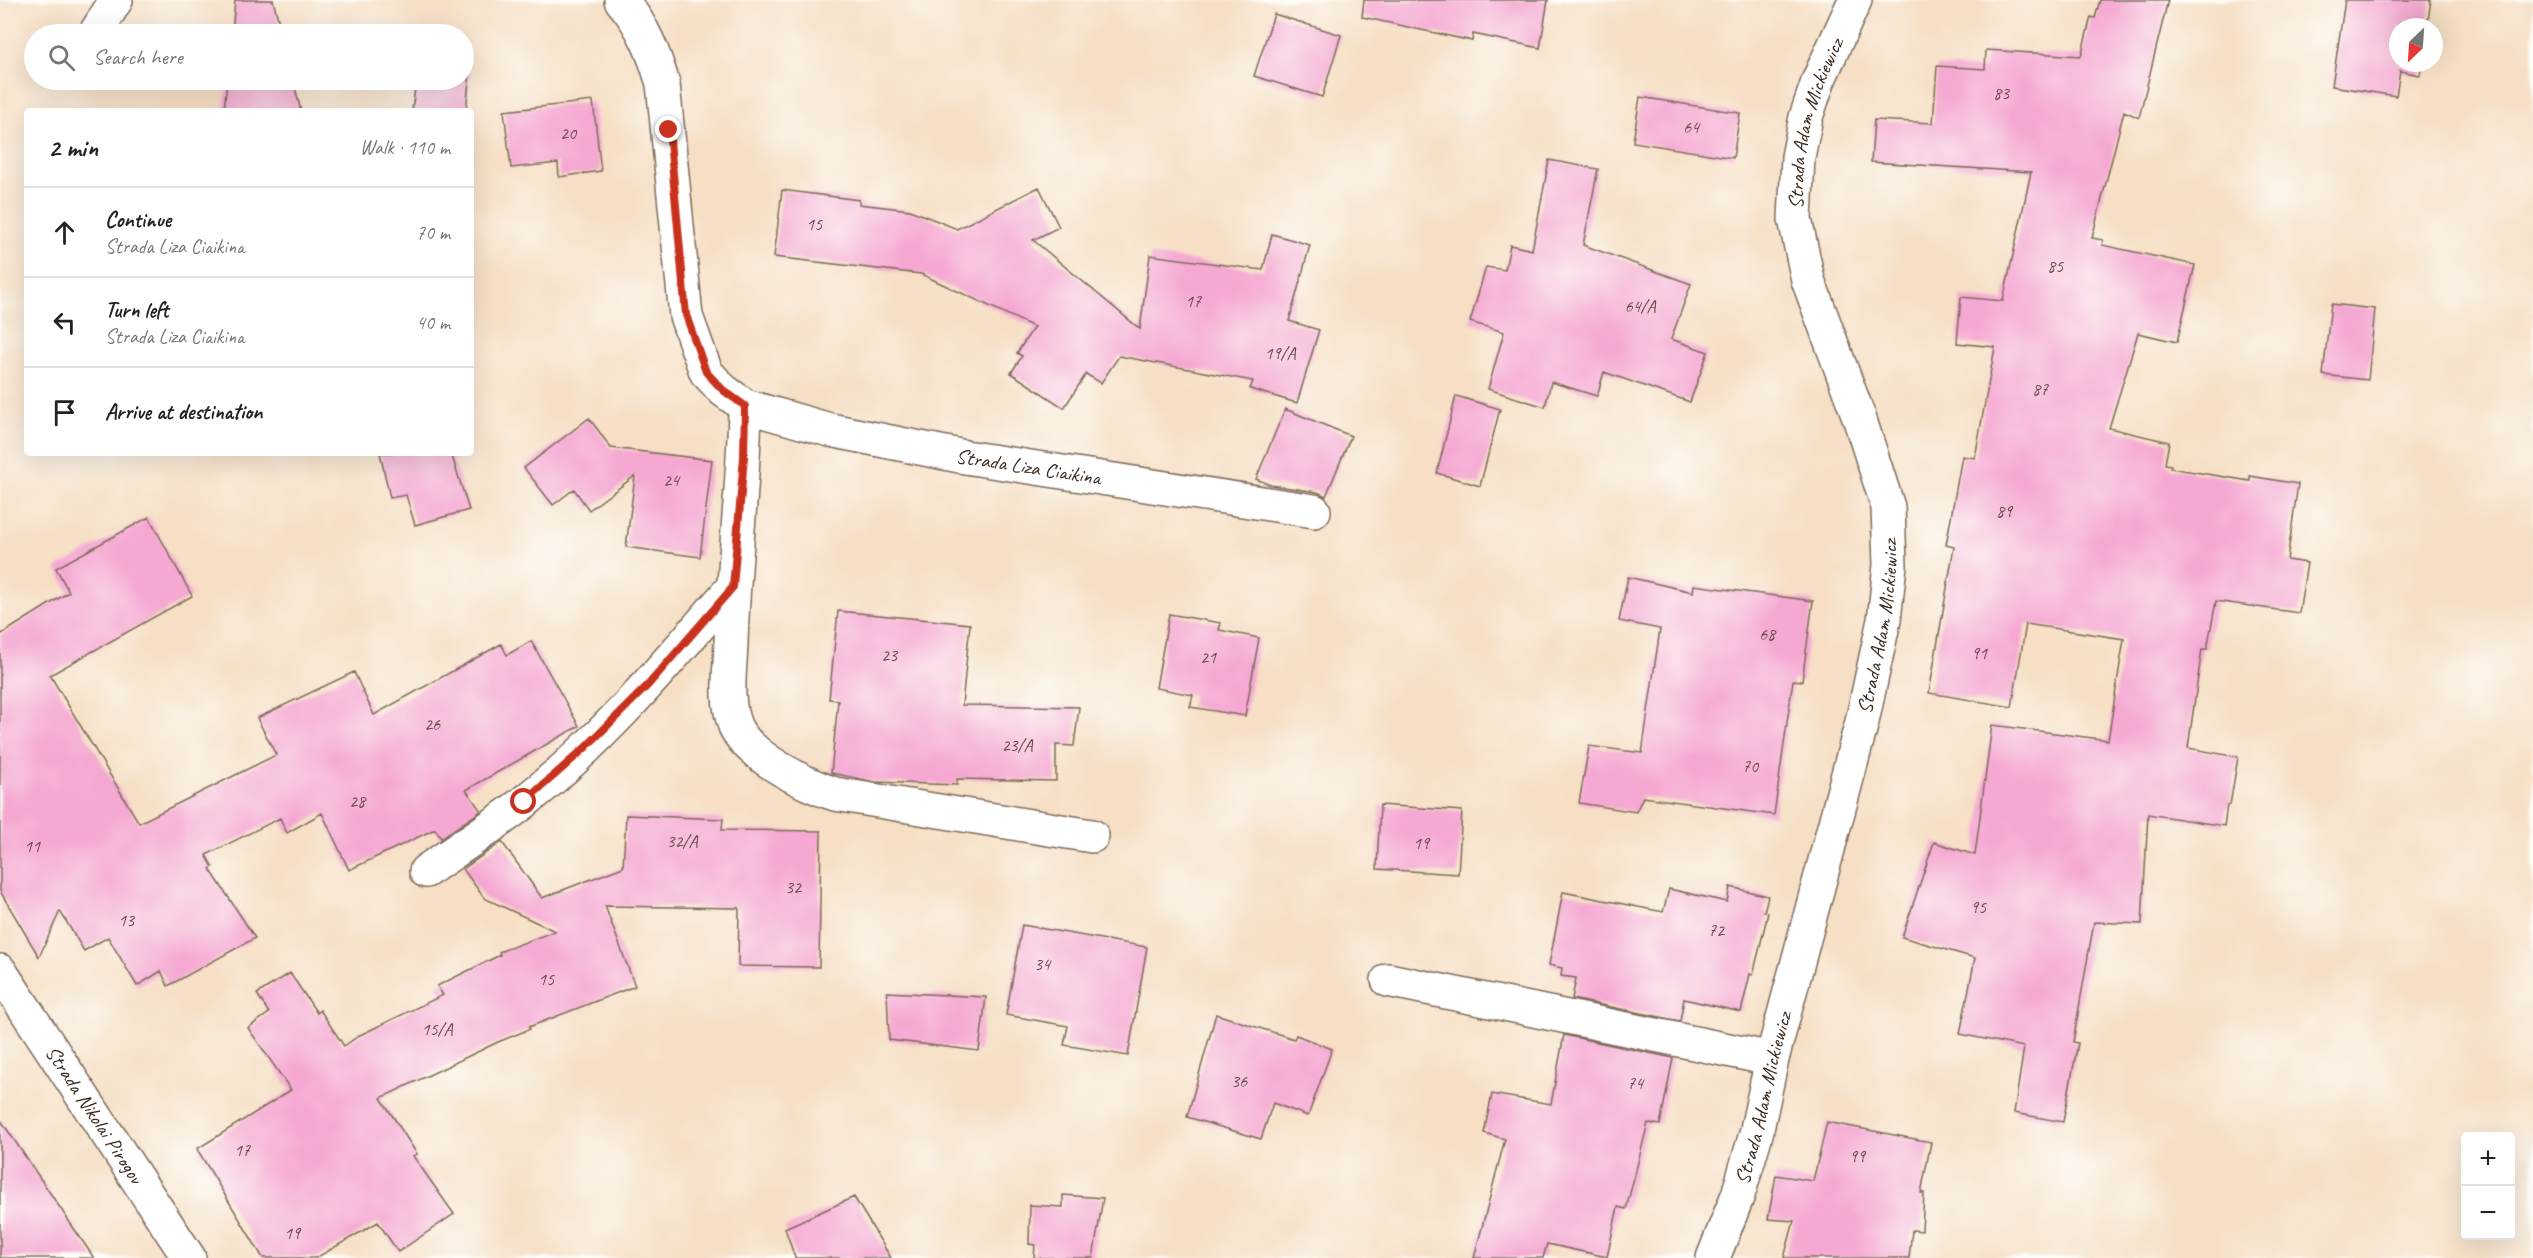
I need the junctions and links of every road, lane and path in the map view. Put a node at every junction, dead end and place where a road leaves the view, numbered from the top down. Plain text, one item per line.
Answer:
1 (116, 0) edge
2 (621, 0) edge
3 (1855, 0) edge
4 (101, 24) edge
5 (745, 406) junction
6 (1314, 511) dead end
7 (733, 587) junction
8 (1092, 836) dead end
9 (426, 871) dead end
10 (0, 971) edge
11 (1388, 980) dead end
12 (1772, 1059) junction
13 (189, 1258) edge
14 (1713, 1258) edge

1 - 4 street
2 - 5 street, Strada Liza Ciaikina
3 - 12 street, Strada Adam Mickiewicz
5 - 6 street, Strada Liza Ciaikina
5 - 7 street
7 - 8 street
7 - 9 street
10 - 13 street, Strada Nikolai Pirogov
11 - 12 street
12 - 14 street, Strada Adam Mickiewicz

